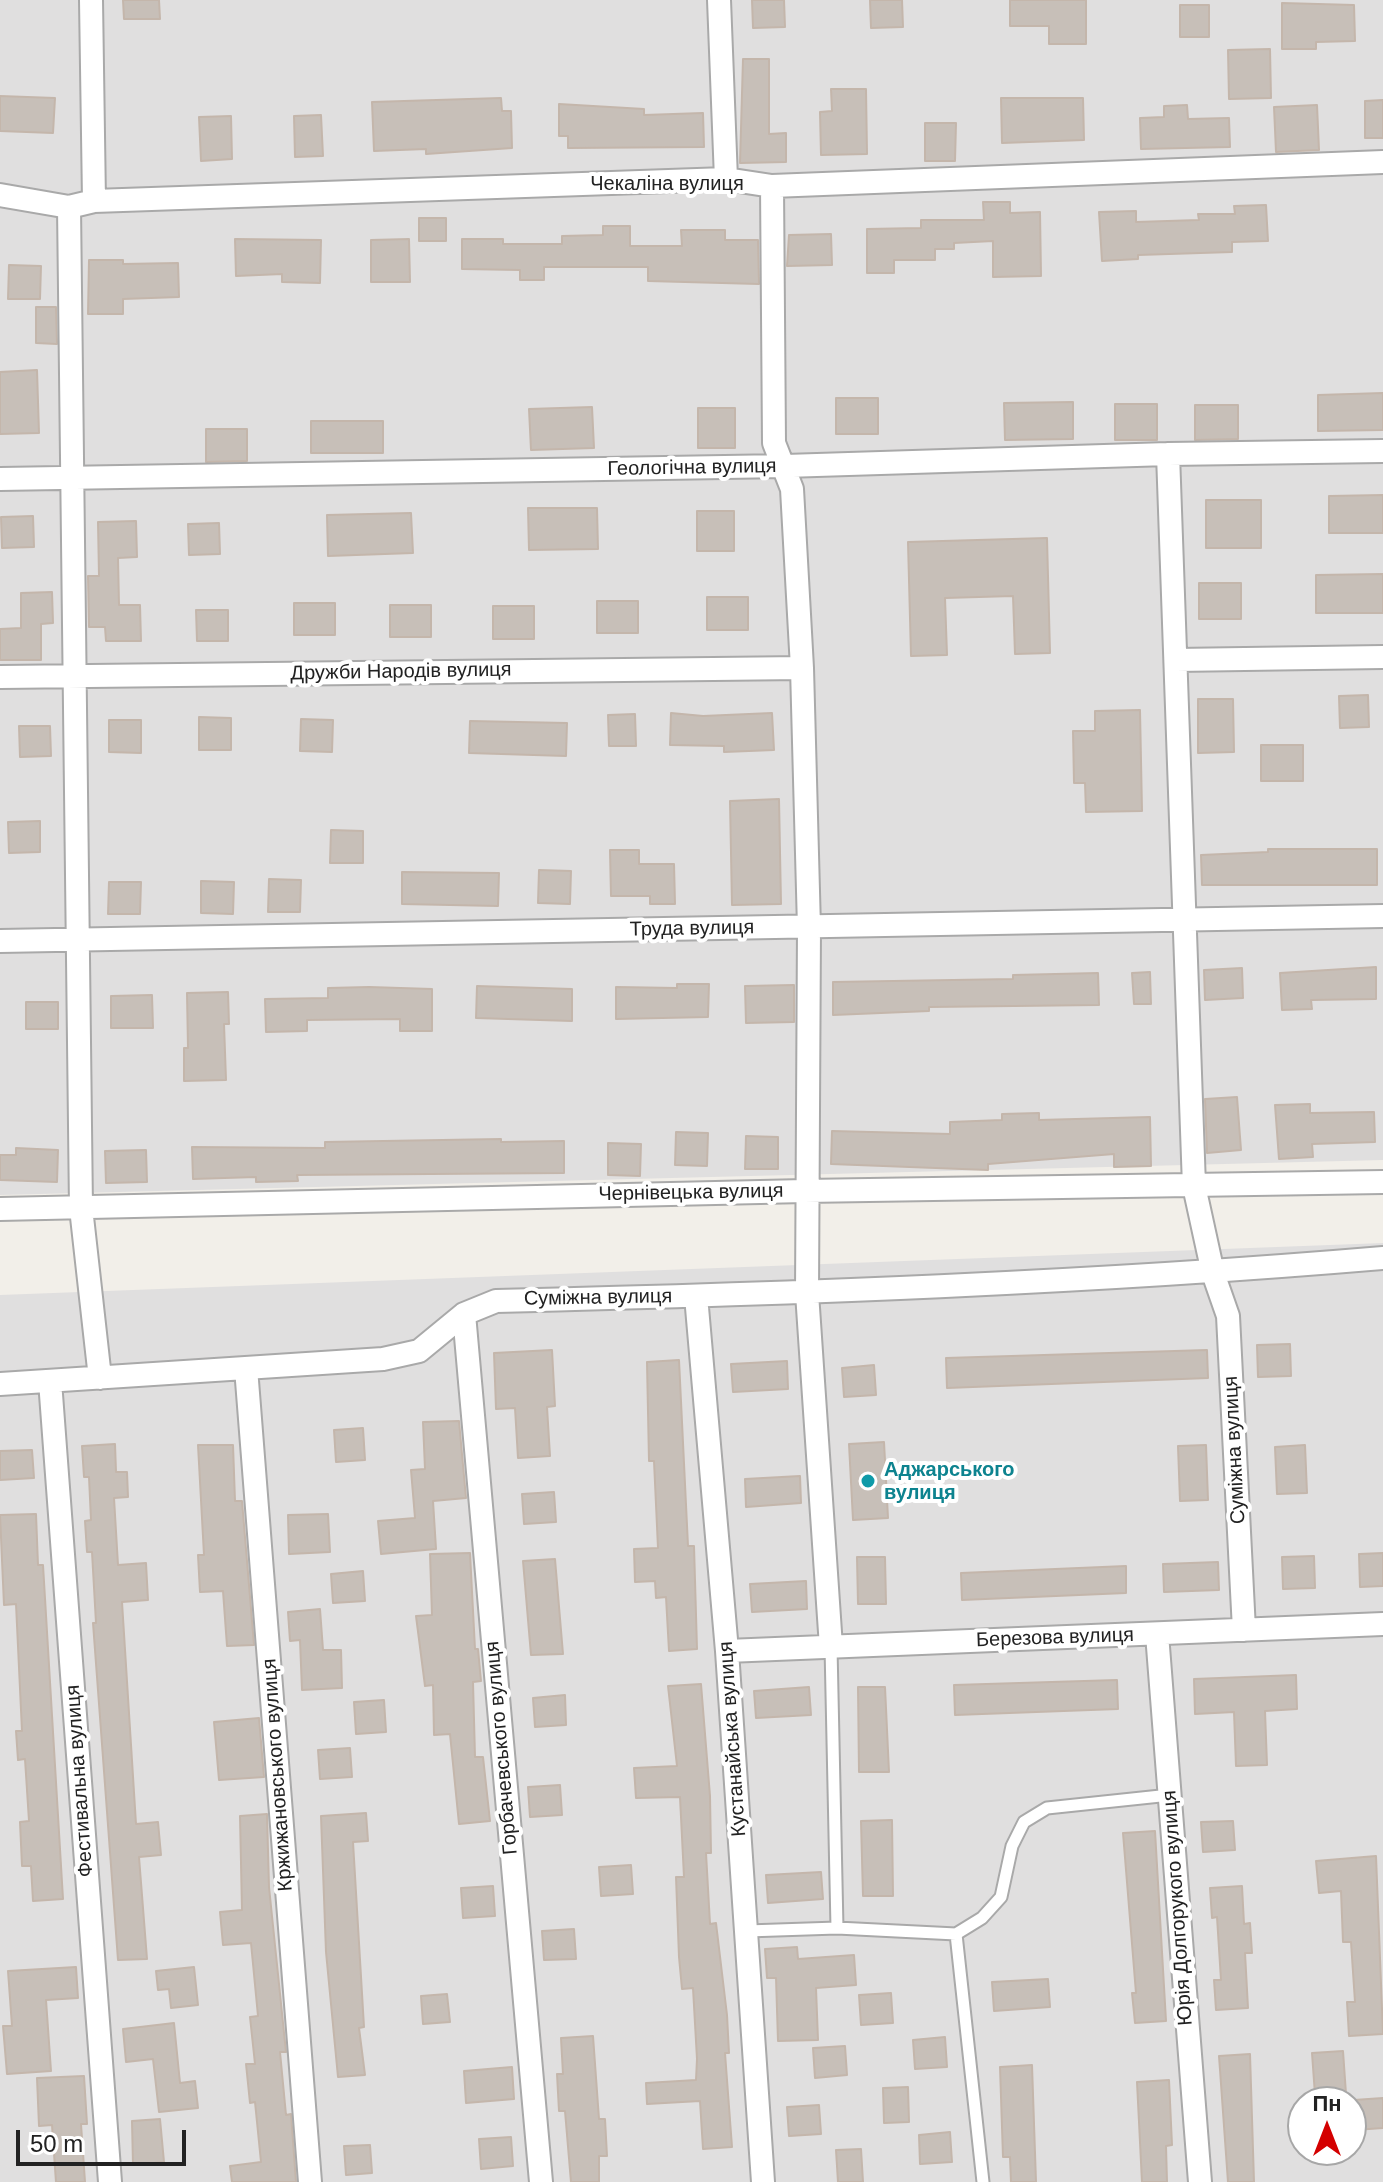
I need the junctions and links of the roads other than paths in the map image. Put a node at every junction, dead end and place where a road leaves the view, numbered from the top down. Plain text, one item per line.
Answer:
1 (91, 0) edge
2 (719, 0) edge
3 (1383, 162) edge
4 (726, 179) junction
5 (772, 186) junction
6 (0, 195) edge
7 (94, 201) junction
8 (69, 207) junction
9 (1383, 451) edge
10 (1168, 454) junction
11 (785, 466) junction
12 (73, 478) junction
13 (0, 479) edge
14 (1383, 657) edge
15 (1176, 660) junction
16 (802, 668) junction
17 (73, 676) junction
18 (0, 677) edge
19 (1383, 916) edge
20 (1186, 918) junction
21 (809, 928) junction
22 (78, 938) junction
23 (0, 941) edge
24 (1383, 1182) edge
25 (1194, 1186) junction
26 (805, 1191) junction
27 (81, 1208) junction
28 (0, 1209) edge
29 (1383, 1258) edge
30 (1213, 1273) junction
31 (807, 1293) junction
32 (696, 1296) junction
33 (464, 1314) junction
34 (246, 1368) junction
35 (100, 1378) junction
36 (50, 1381) junction
37 (0, 1384) edge
38 (1383, 1624) edge
39 (1244, 1630) junction
40 (1157, 1634) junction
41 (831, 1647) junction
42 (727, 1651) junction
43 (1170, 1795) junction
44 (837, 1928) junction
45 (747, 1931) junction
46 (956, 1934) junction
47 (110, 2182) edge
48 (310, 2182) edge
49 (541, 2182) edge
50 (763, 2182) edge
51 (983, 2182) edge
52 (1200, 2182) edge

1 - 7 street
2 - 4 street
3 - 5 street, Чекаліна вулиця
4 - 5 street, Чекаліна вулиця
4 - 7 street, Чекаліна вулиця
5 - 11 street
6 - 8 street, Чекаліна вулиця
7 - 8 street, Чекаліна вулиця
8 - 12 street
9 - 10 street, Геологічна вулиця
10 - 11 street, Геологічна вулиця
10 - 15 street
11 - 12 street, Геологічна вулиця
11 - 16 street
12 - 13 street, Геологічна вулиця
12 - 17 street
14 - 15 street
15 - 20 street
16 - 17 street, Дружби Народів вулиця
16 - 21 street
17 - 18 street, Дружби Народів вулиця
17 - 22 street
19 - 20 street, Труда вулиця
20 - 21 street, Труда вулиця
20 - 25 street
21 - 22 street, Труда вулиця
21 - 26 street
22 - 23 street, Труда вулиця
22 - 27 street
24 - 25 street, Чернівецька вулиця
25 - 26 street, Чернівецька вулиця
25 - 30 street
26 - 27 street, Чернівецька вулиця
26 - 31 street
27 - 28 street, Чернівецька вулиця
27 - 35 street
29 - 30 street, Суміжна вулиця
30 - 31 street, Суміжна вулиця
30 - 39 street, Суміжна вулиця
31 - 32 street, Суміжна вулиця
31 - 41 street
32 - 33 street, Суміжна вулиця
32 - 42 street, Кустанайська вулиця
33 - 34 street, Суміжна вулиця
33 - 49 street, Горбачевського вулиця
34 - 35 street, Суміжна вулиця
34 - 48 street, Кржижановського вулиця
35 - 36 street, Суміжна вулиця
36 - 37 street, Суміжна вулиця
36 - 47 street, Фестивальна вулиця
38 - 39 street, Березова вулиця
39 - 40 street, Березова вулиця
40 - 41 street, Березова вулиця
40 - 43 street, Юрія Долгорукого вулиця
41 - 42 street, Березова вулиця
41 - 44 lane
42 - 45 street, Кустанайська вулиця
43 - 46 lane
43 - 52 street, Юрія Долгорукого вулиця
44 - 45 lane
44 - 46 lane
45 - 50 street, Кустанайська вулиця
46 - 51 lane

